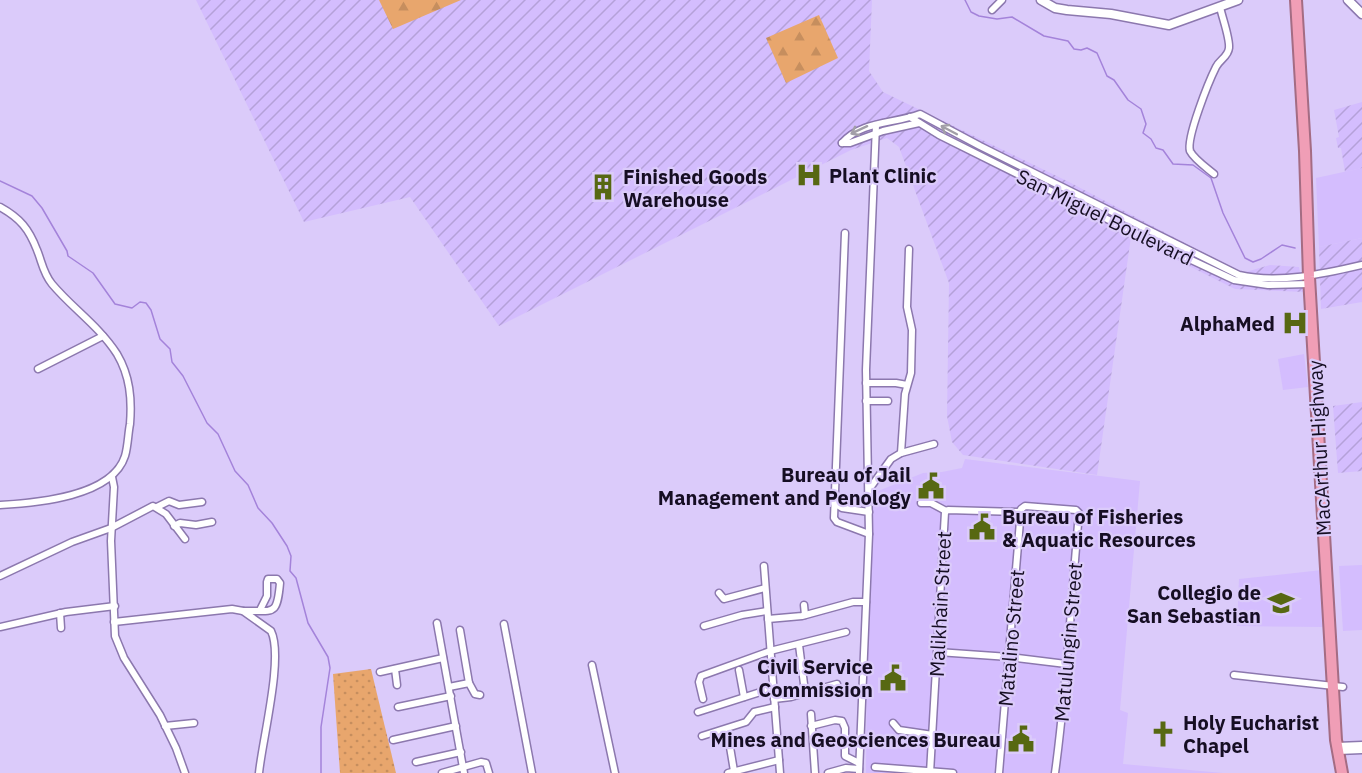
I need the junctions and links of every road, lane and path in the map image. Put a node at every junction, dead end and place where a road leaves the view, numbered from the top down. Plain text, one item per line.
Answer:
1 (1002, 0) edge
2 (1041, 0) edge
3 (1238, 0) edge
4 (1296, 0) edge
5 (1348, 0) edge
6 (1220, 7) junction
7 (992, 10) dead end
8 (1362, 12) edge
9 (910, 117) junction
10 (928, 119) junction
11 (919, 123) junction
12 (876, 125) junction
13 (875, 134) junction
14 (1025, 167) junction
15 (1214, 174) dead end
16 (1021, 175) junction
17 (0, 207) edge
18 (844, 233) dead end
19 (1158, 234) junction
20 (1155, 243) junction
21 (909, 249) dead end
22 (1188, 254) junction
23 (1362, 265) edge
24 (1309, 280) junction
25 (103, 336) junction
26 (38, 369) dead end
27 (866, 383) junction
28 (908, 386) junction
29 (866, 401) junction
30 (888, 402) dead end
31 (934, 444) dead end
32 (901, 453) junction
33 (112, 477) junction
34 (869, 489) junction
35 (202, 502) dead end
36 (921, 502) dead end
37 (834, 503) junction
38 (0, 505) edge
39 (157, 507) junction
40 (1023, 509) junction
41 (946, 511) junction
42 (1078, 511) joint
43 (868, 512) junction
44 (212, 522) dead end
45 (174, 526) junction
46 (111, 528) junction
47 (869, 534) junction
48 (185, 539) dead end
49 (764, 566) dead end
50 (0, 576) edge
51 (765, 588) junction
52 (719, 593) dead end
53 (866, 602) junction
54 (804, 605) dead end
55 (115, 606) junction
56 (260, 610) junction
57 (243, 611) junction
58 (767, 611) junction
59 (60, 613) junction
60 (805, 615) junction
61 (768, 619) junction
62 (114, 622) junction
63 (437, 623) dead end
64 (504, 624) dead end
65 (704, 626) dead end
66 (0, 627) edge
67 (61, 628) dead end
68 (460, 630) dead end
69 (846, 632) dead end
70 (799, 645) junction
71 (770, 651) junction
72 (939, 652) junction
73 (1009, 657) junction
74 (443, 658) junction
75 (1066, 664) junction
76 (592, 665) dead end
77 (395, 669) junction
78 (739, 670) dead end
79 (380, 672) dead end
80 (1234, 675) dead end
81 (469, 683) junction
82 (397, 684) dead end
83 (837, 684) dead end
84 (1338, 686) junction
85 (449, 687) junction
86 (773, 688) junction
87 (805, 692) junction
88 (480, 695) dead end
89 (451, 696) junction
90 (744, 698) junction
91 (703, 699) dead end
92 (774, 699) junction
93 (398, 707) dead end
94 (776, 707) junction
95 (698, 712) dead end
96 (811, 714) dead end
97 (194, 723) dead end
98 (893, 723) dead end
99 (165, 726) junction
100 (456, 726) junction
101 (811, 726) junction
102 (933, 735) junction
103 (702, 736) dead end
104 (393, 740) dead end
105 (1362, 745) edge
106 (730, 747) dead end
107 (1337, 749) junction
108 (1362, 750) edge
109 (461, 752) junction
110 (779, 760) junction
111 (416, 762) dead end
112 (875, 767) dead end
113 (859, 768) edge
114 (464, 770) edge
115 (731, 772) edge
116 (930, 772) edge
117 (185, 773) edge
118 (259, 773) edge
119 (442, 773) edge
120 (489, 773) edge
121 (532, 773) edge
122 (615, 773) edge
123 (780, 773) edge
124 (815, 773) edge
125 (828, 773) edge
126 (953, 773) edge
127 (999, 773) edge
128 (1055, 773) edge
129 (1336, 773) edge
130 (1342, 773) edge

1 - 7 street
2 - 6 street
3 - 6 street
4 - 24 highway, MacArthur Highway
5 - 8 street
6 - 15 street
9 - 10 street, San Miguel Boulevard
9 - 11 street, San Miguel Boulevard
9 - 12 street
10 - 11 street
14 -> 10 street, San Miguel Boulevard
11 - 13 street
11 - 16 street, San Miguel Boulevard
12 - 13 street
12 -> 13 street
13 - 27 street
14 - 16 street
14 - 19 street, San Miguel Boulevard
16 - 20 street, San Miguel Boulevard
17 - 25 street
18 - 37 street
19 - 20 street
19 - 22 street, San Miguel Boulevard
20 - 22 street, San Miguel Boulevard
21 - 28 street
22 - 24 street, San Miguel Boulevard
23 - 24 street, San Miguel Boulevard
24 - 84 highway, MacArthur Highway
25 - 26 street
25 - 33 street
27 - 28 street
27 - 29 street
28 - 32 street
29 - 30 street
29 - 34 street
31 - 32 street
32 - 34 street
33 - 38 street
33 - 46 street
34 - 43 street
35 - 39 street
36 - 41 street
37 - 43 street
37 - 47 street
39 - 45 street
39 - 46 street
40 - 41 street, Malikhain Street
40 - 42 street, Malikhain Street
40 - 73 street, Matalino Street
41 - 72 street, Malikhain Street
42 - 75 street, Matulungin Street
43 - 47 street
44 - 45 street
45 - 48 street
46 - 50 street
46 - 55 street
47 - 53 street
49 - 51 street
51 - 52 street
51 - 58 street
53 - 60 street
53 - 113 street
54 - 60 street
55 - 59 street
55 - 62 street
56 - 56 street
56 - 57 street
57 - 62 street
57 - 118 street
58 - 61 street
58 - 65 street
59 - 66 street
59 - 67 street
60 - 61 street
61 - 71 street
62 - 99 street
63 - 74 street
64 - 121 street
68 - 81 street
69 - 70 street
70 - 71 street
70 - 87 street
71 - 86 street
71 - 91 street
72 - 73 street
72 - 102 street, Malikhain Street
73 - 75 street
73 - 127 street, Matalino Street
74 - 77 street
74 - 85 street
75 - 128 street, Matulungin Street
76 - 122 street
77 - 79 street
77 - 82 street
78 - 90 street
80 - 84 street
81 - 85 street
81 - 88 street
83 - 87 street
84 - 107 highway, MacArthur Highway
85 - 89 street
86 - 90 street
86 - 92 street
87 - 92 street
89 - 93 street
89 - 100 street
90 - 95 street
92 - 94 street
94 - 103 street
94 - 110 street
96 - 101 street
97 - 99 street
98 - 102 street
99 - 117 street
100 - 104 street
100 - 109 street
101 - 113 street
101 - 124 street
102 - 116 street, Malikhain Street
105 - 107 street
106 - 115 street
107 - 108 street
107 - 129 highway, MacArthur Highway
107 - 130 highway, MacArthur Highway
109 - 111 street
109 - 114 street
110 - 115 street
110 - 123 street
112 - 116 street
113 - 125 street
114 - 119 street
114 - 120 street
116 - 126 street

